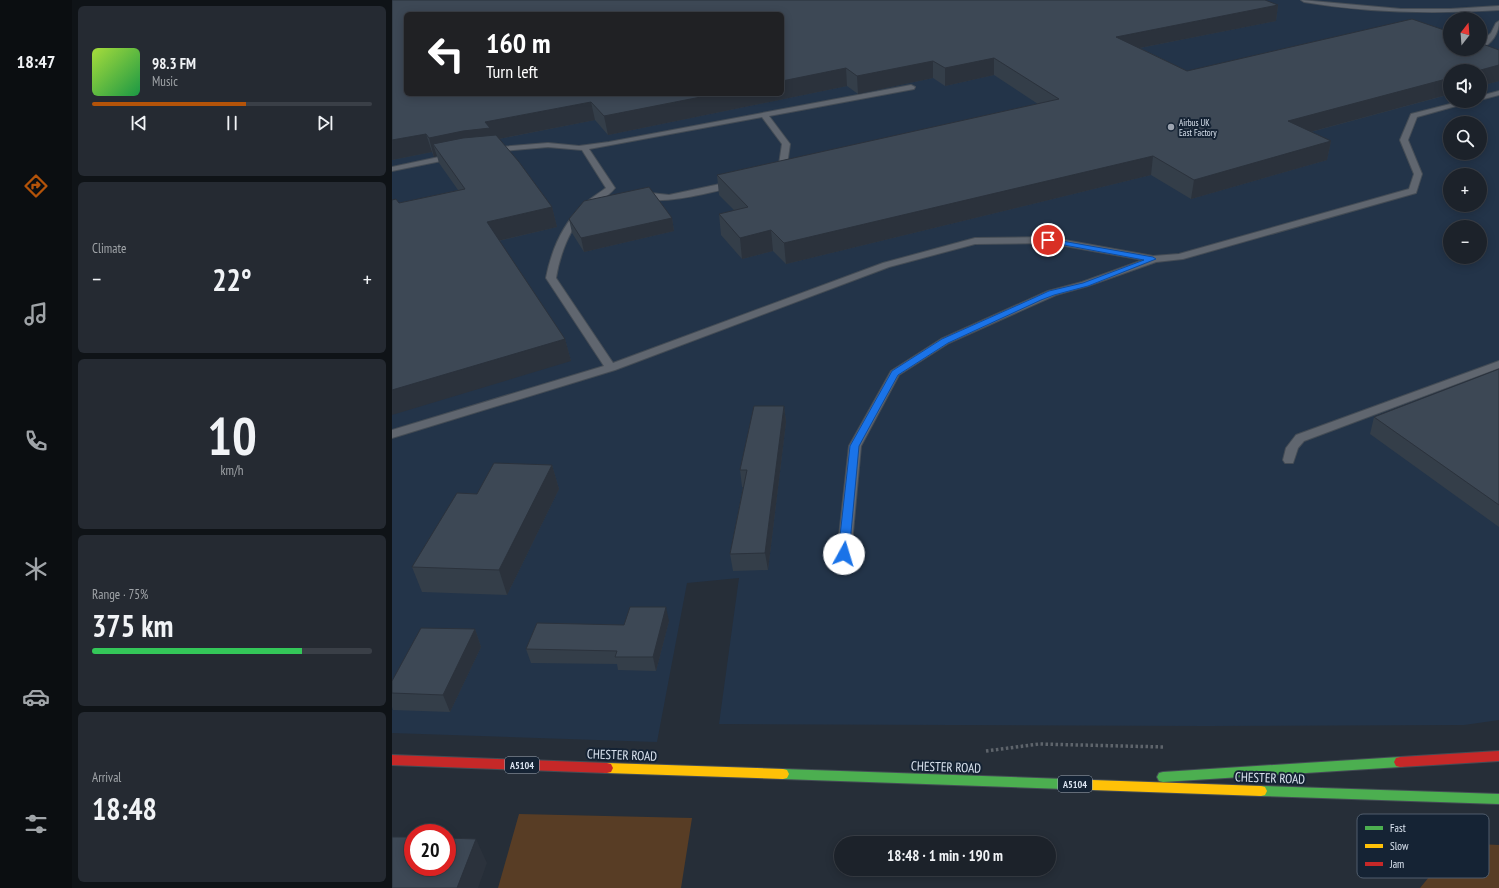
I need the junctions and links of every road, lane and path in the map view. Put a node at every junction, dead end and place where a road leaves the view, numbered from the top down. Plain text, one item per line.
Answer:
1 (1304, 0) edge
2 (1499, 8) edge
3 (1499, 23) edge
4 (1487, 40) edge
5 (911, 87) edge
6 (1499, 93) edge
7 (1487, 96) edge
8 (1444, 108) edge
9 (764, 115) junction
10 (584, 147) junction
11 (482, 151) edge
12 (460, 154) edge
13 (392, 169) edge
14 (768, 178) edge
15 (746, 182) edge
16 (629, 196) edge
17 (614, 197) edge
18 (600, 198) junction
19 (1153, 259) junction
20 (1499, 364) edge
21 (611, 368) junction
22 (392, 434) edge
23 (1290, 460) dead end
24 (844, 554) dead end
25 (1166, 747) dead end
26 (985, 751) dead end
27 (1499, 756) edge
28 (392, 760) edge
29 (1062, 784) junction
30 (1499, 799) edge

1 - 2 lane
3 - 4 lane
5 - 9 lane
6 - 7 lane
8 - 19 lane
9 - 10 lane
9 - 14 lane
10 - 11 lane
10 - 18 lane
12 - 13 lane
15 - 16 lane
17 - 18 lane
18 - 21 lane
19 - 21 lane
19 - 24 lane
20 - 23 lane
21 - 22 lane
25 - 26 path
27 - 29 main road
28 - 29 main road, CHESTER ROAD / A5104
29 - 30 main road, CHESTER ROAD / A5104

